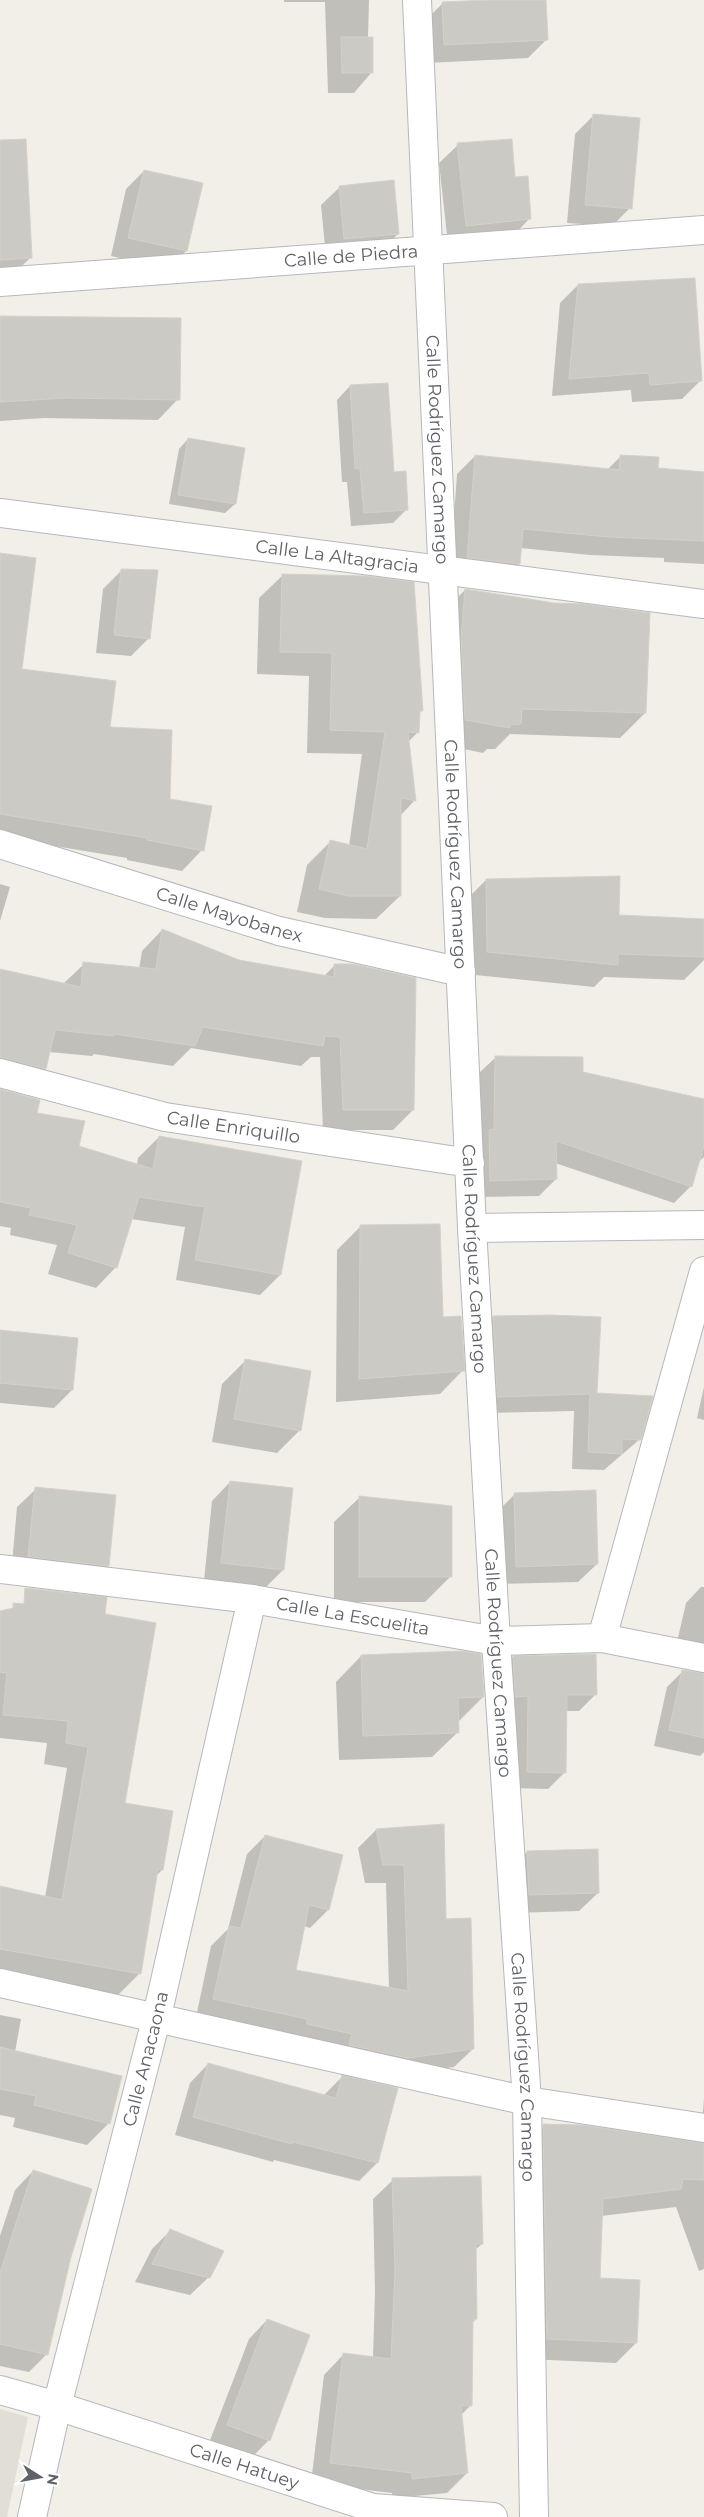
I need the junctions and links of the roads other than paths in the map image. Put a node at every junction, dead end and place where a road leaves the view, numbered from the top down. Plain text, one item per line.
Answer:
1 (417, 0) edge
2 (704, 230) edge
3 (430, 252) junction
4 (0, 282) edge
5 (0, 513) edge
6 (444, 572) junction
7 (704, 604) edge
8 (0, 844) edge
9 (461, 972) junction
10 (0, 1073) edge
11 (470, 1163) junction
12 (704, 1225) edge
13 (472, 1228) junction
14 (704, 1271) edge
15 (0, 1569) edge
16 (252, 1599) junction
17 (602, 1638) junction
18 (496, 1641) junction
19 (704, 1658) edge
20 (0, 1983) edge
21 (157, 2016) junction
22 (527, 2101) junction
23 (704, 2128) edge
24 (0, 2390) edge
25 (58, 2406) junction
26 (32, 2517) edge
27 (493, 2517) edge
28 (534, 2517) edge

1 - 3 street, Calle Rodríguez Camargo
2 - 3 street, Calle de Piedra
3 - 4 street, Calle de Piedra
3 - 6 street, Calle Rodríguez Camargo
5 - 6 street, Calle La Altagracia
6 - 7 street, Calle La Altagracia
6 - 9 street, Calle Rodríguez Camargo
8 - 9 street, Calle Mayobanex
9 - 11 street, Calle Rodríguez Camargo
10 - 11 street, Calle Enriquillo
11 - 13 street, Calle Rodríguez Camargo
12 - 13 street
13 - 18 street, Calle Rodríguez Camargo
14 - 17 street
15 - 16 street, Calle La Escuelita
16 - 18 street, Calle La Escuelita
16 - 21 street, Calle Anacaona
17 - 18 street, Calle La Escuelita
17 - 19 street, Calle La Escuelita
18 - 22 street, Calle Rodríguez Camargo
20 - 21 street
21 - 22 street
21 - 25 street, Calle Anacaona
22 - 23 street
22 - 28 street, Calle Rodríguez Camargo
24 - 25 street, Calle Hatuey
25 - 26 street, Calle Anacaona
25 - 27 street, Calle Hatuey

